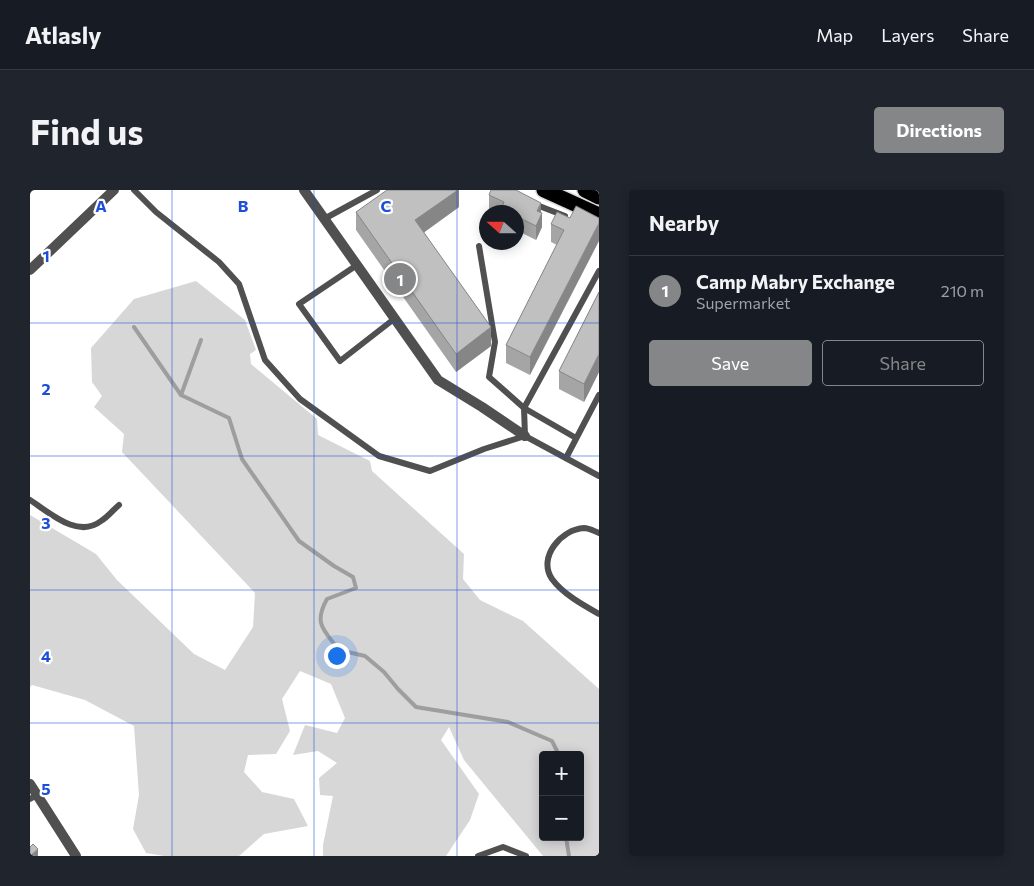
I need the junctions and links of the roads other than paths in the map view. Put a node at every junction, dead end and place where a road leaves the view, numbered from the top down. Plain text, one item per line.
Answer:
1 (114, 190) edge
2 (134, 190) edge
3 (304, 190) edge
4 (377, 190) edge
5 (544, 190) edge
6 (585, 190) edge
7 (599, 197) edge
8 (524, 200) edge
9 (599, 215) edge
10 (324, 219) junction
11 (575, 220) edge
12 (480, 250) edge
13 (357, 266) junction
14 (30, 270) edge
15 (599, 271) edge
16 (394, 319) junction
17 (599, 395) edge
18 (524, 408) junction
19 (525, 436) junction
20 (576, 438) junction
21 (566, 458) junction
22 (599, 476) edge
23 (30, 500) edge
24 (119, 505) dead end
25 (599, 533) edge
26 (599, 614) edge
27 (30, 784) edge
28 (33, 797) edge
29 (76, 856) edge
30 (478, 856) edge
31 (526, 856) edge

1 - 14 street
2 - 19 lane
3 - 10 street
4 - 10 lane
5 - 9 highway
6 - 7 highway
8 - 11 lane
10 - 13 street
12 - 18 lane
13 - 16 street
13 - 16 lane
15 - 18 lane
16 - 19 street
17 - 20 lane
18 - 19 lane
18 - 20 lane
19 - 21 lane
20 - 21 lane
21 - 22 lane
23 - 24 lane
25 - 26 lane
27 - 28 street
28 - 29 street
30 - 31 lane

